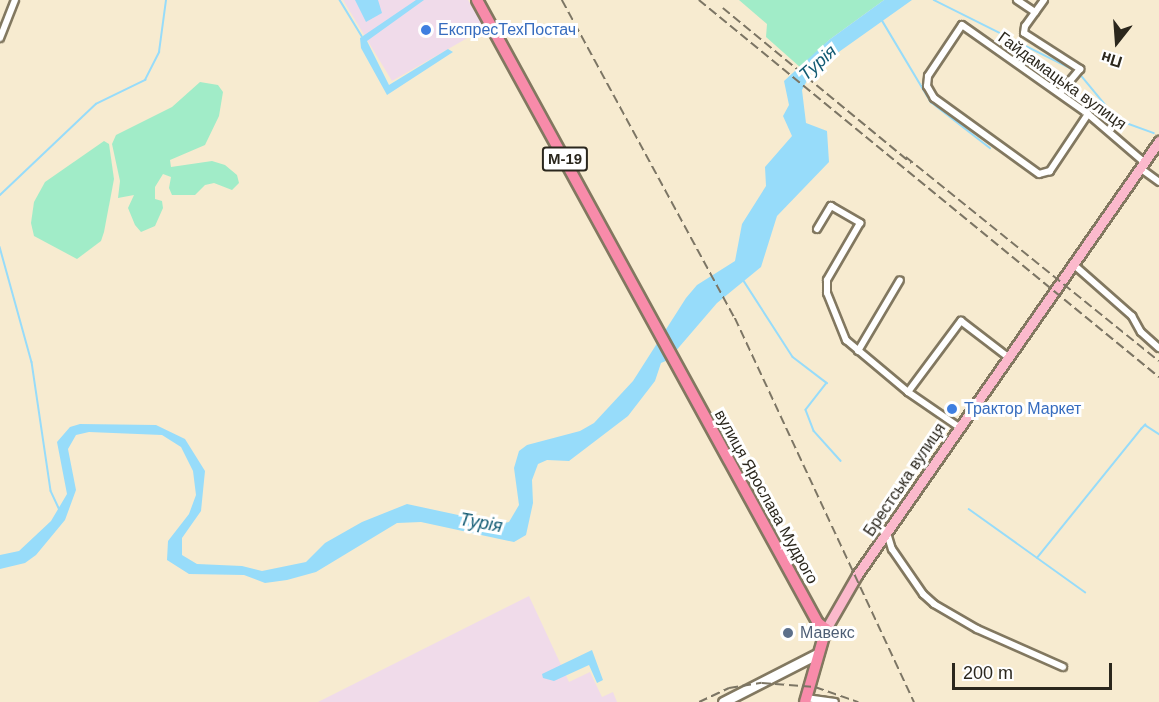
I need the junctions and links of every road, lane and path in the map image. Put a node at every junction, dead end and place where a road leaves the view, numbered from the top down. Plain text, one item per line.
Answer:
1 (15, 0) edge
2 (477, 0) edge
3 (1017, 0) edge
4 (1044, 0) edge
5 (1035, 12) junction
6 (0, 38) edge
7 (1060, 93) junction
8 (1088, 114) junction
9 (1159, 141) edge
10 (1142, 165) junction
11 (1159, 182) edge
12 (817, 229) dead end
13 (1073, 264) junction
14 (900, 280) dead end
15 (1159, 348) edge
16 (858, 351) junction
17 (1008, 357) junction
18 (908, 392) junction
19 (959, 427) junction
20 (887, 533) junction
21 (826, 628) junction
22 (817, 654) junction
23 (1063, 667) dead end
24 (806, 700) edge
25 (723, 702) edge
26 (835, 702) edge

1 - 6 street
2 - 21 highway, вулиця Ярослава Мудрого / М-19
3 - 5 street
4 - 5 street
5 - 7 street
7 - 8 street, Гайдамацька вулиця
7 - 8 street, Гайдамацька вулиця
8 - 10 street, Гайдамацька вулиця
9 - 10 main road, Брестська вулиця
10 - 11 street, Гайдамацька вулиця
10 - 13 main road, Брестська вулиця
12 - 16 street
13 - 15 street
13 - 17 main road, Брестська вулиця
14 - 16 street
16 - 18 street
17 - 18 street
17 - 19 main road, Брестська вулиця
18 - 19 street
19 - 20 main road, Брестська вулиця
20 - 21 main road, Брестська вулиця
20 - 23 street
21 - 22 highway, Брестська вулиця
22 - 24 highway, Брестська вулиця
22 - 25 main road
24 - 26 street

